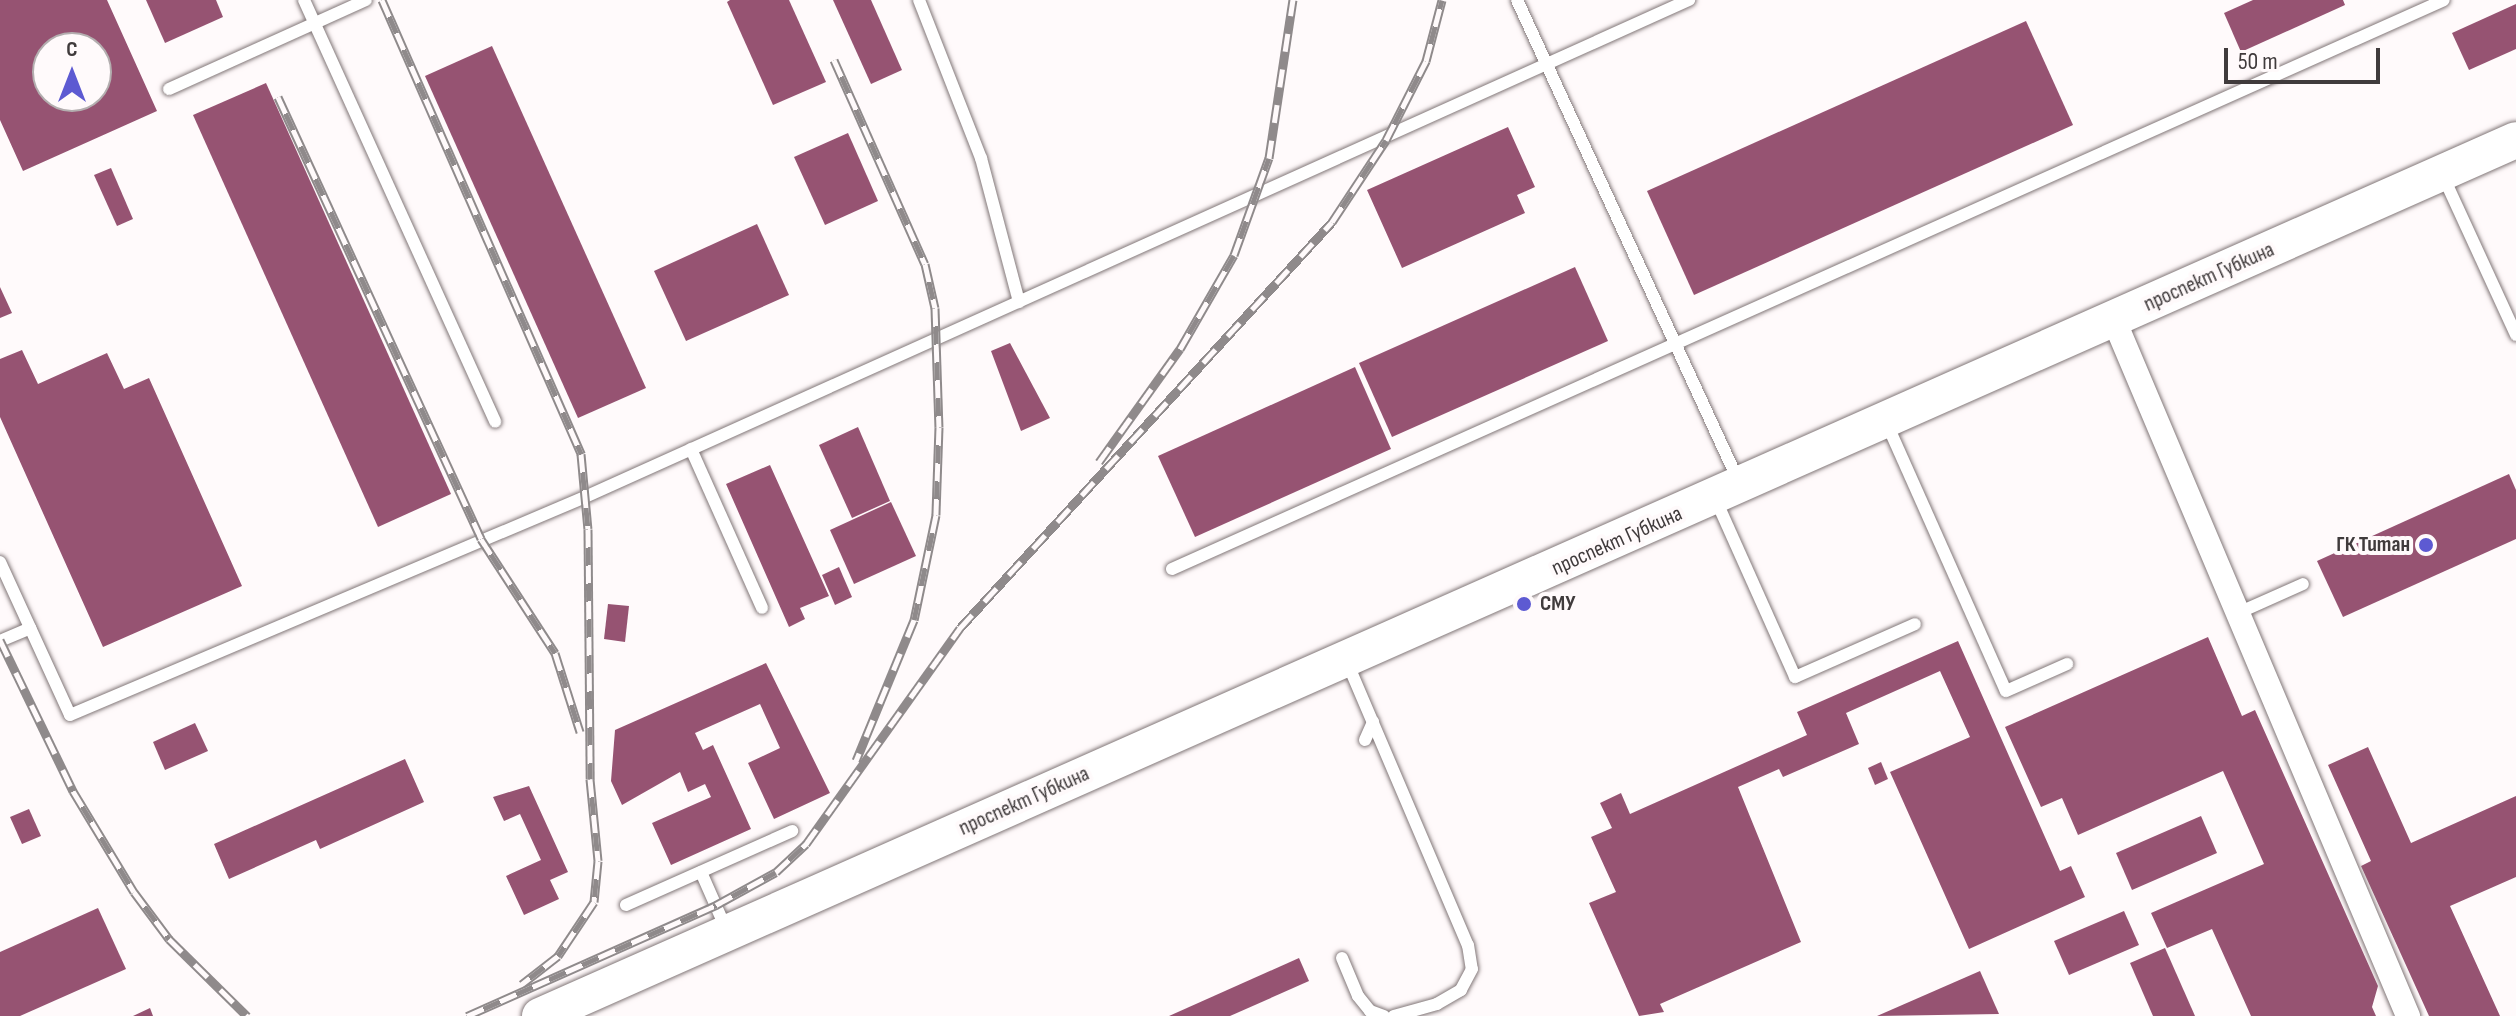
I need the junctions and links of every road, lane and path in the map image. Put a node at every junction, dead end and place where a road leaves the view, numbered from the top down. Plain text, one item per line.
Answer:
1 (304, 0) edge
2 (366, 0) edge
3 (919, 0) edge
4 (1517, 0) edge
5 (1689, 0) edge
6 (2444, 0) edge
7 (315, 23) junction
8 (1546, 65) junction
9 (169, 89) dead end
10 (2516, 140) edge
11 (2442, 173) junction
12 (1019, 302) junction
13 (2114, 320) junction
14 (2516, 335) edge
15 (1678, 346) junction
16 (1886, 421) junction
17 (495, 422) dead end
18 (691, 449) junction
19 (1728, 492) junction
20 (0, 562) edge
21 (1172, 569) dead end
22 (2303, 584) dead end
23 (762, 608) dead end
24 (2238, 613) junction
25 (1915, 624) dead end
26 (30, 628) junction
27 (0, 641) edge
28 (1346, 659) junction
29 (2067, 664) dead end
30 (1373, 722) junction
31 (1365, 740) dead end
32 (792, 831) dead end
33 (701, 872) junction
34 (626, 905) dead end
35 (728, 932) junction
36 (1342, 958) dead end
37 (585, 1007) edge
38 (540, 1016) edge
39 (1384, 1016) edge
40 (1394, 1016) edge
41 (2408, 1016) edge

1 - 7 lane
2 - 7 lane
3 - 12 lane
4 - 8 lane
5 - 8 lane
6 - 15 lane
7 - 9 lane
7 - 17 lane
8 - 12 lane
8 - 15 lane
10 - 11 main road, проспект Губкина
11 - 13 main road, проспект Губкина
11 - 14 lane
12 - 18 lane
13 - 16 main road, проспект Губкина
13 - 24 street
15 - 19 lane
15 - 21 lane
16 - 19 main road, проспект Губкина
16 - 29 lane
18 - 23 lane
18 - 26 lane
19 - 25 lane
19 - 28 main road, проспект Губкина
20 - 26 lane
22 - 24 lane
24 - 41 street
26 - 27 lane
28 - 30 lane
28 - 35 main road, проспект Губкина
30 - 31 lane
30 - 40 lane
32 - 33 lane
33 - 34 lane
33 - 35 lane
35 - 37 main road, проспект Губкина
36 - 39 lane
37 - 38 main road, проспект Губкина

